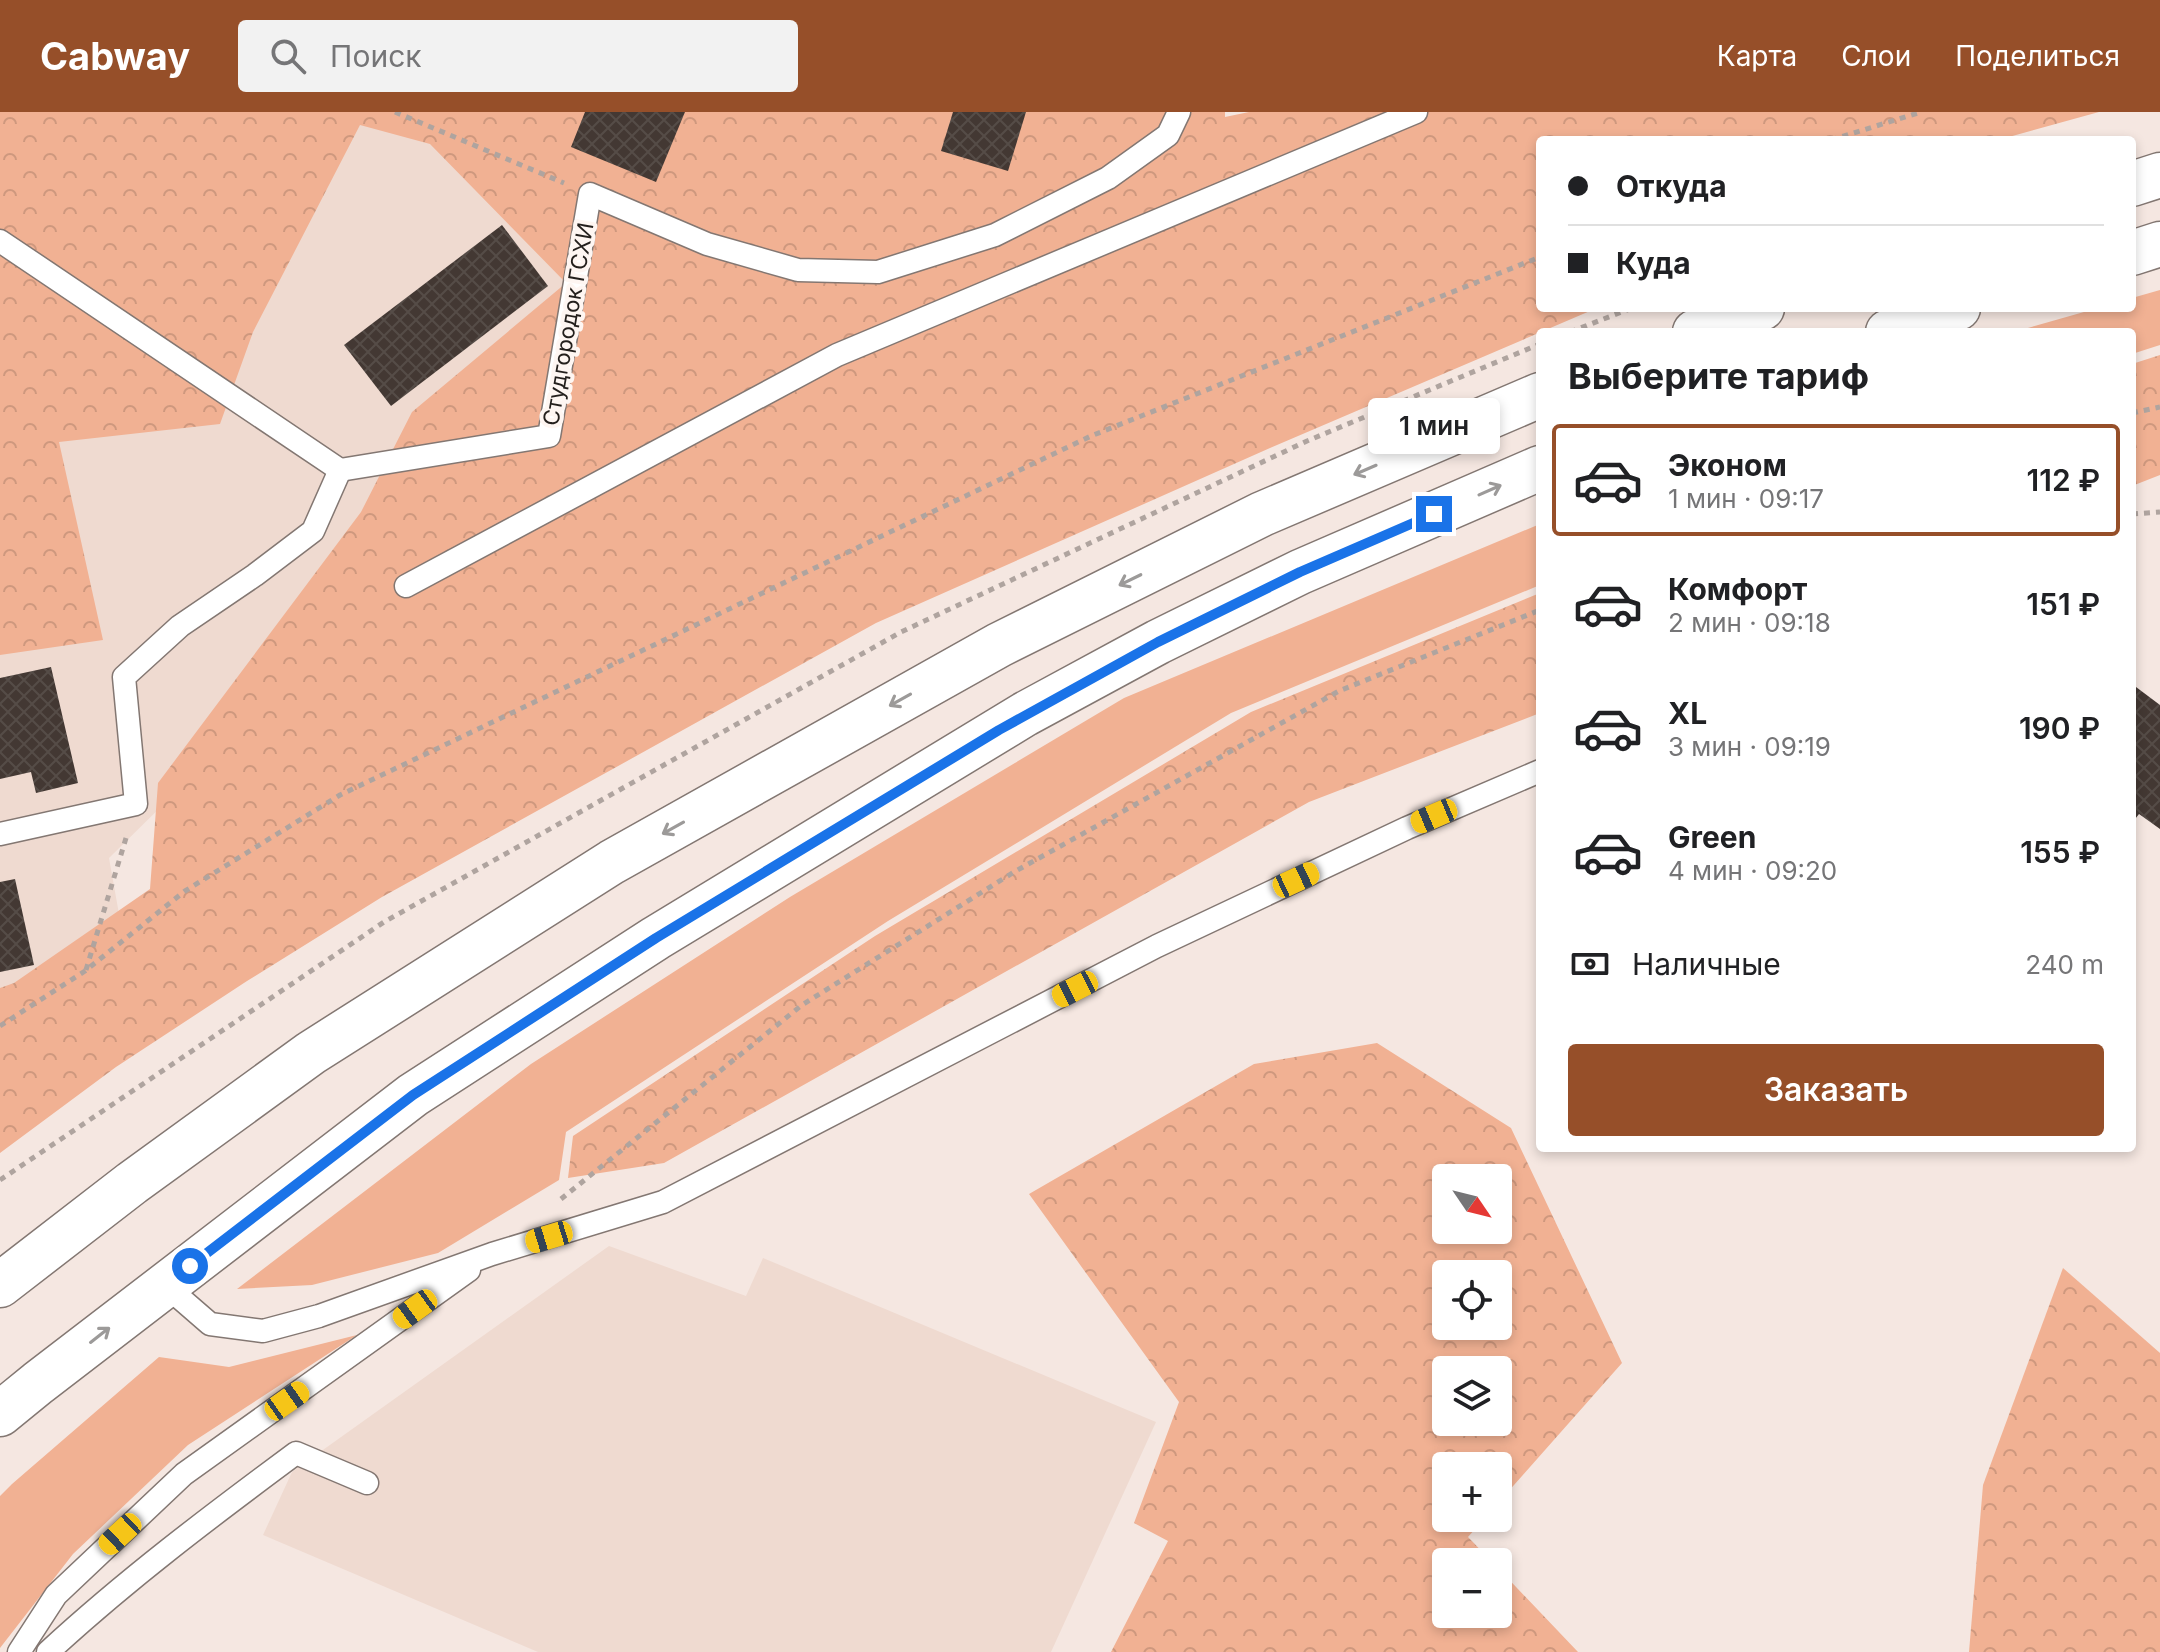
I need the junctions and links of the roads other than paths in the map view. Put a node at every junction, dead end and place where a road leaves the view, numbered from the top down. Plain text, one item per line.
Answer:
1 (1179, 112) edge
2 (1416, 112) edge
3 (2160, 175) edge
4 (2136, 183) edge
5 (0, 241) edge
6 (2160, 244) edge
7 (2136, 252) edge
8 (1751, 312) edge
9 (1946, 312) edge
10 (1706, 328) edge
11 (1900, 328) edge
12 (1536, 397) edge
13 (340, 470) junction
14 (1536, 470) edge
15 (406, 586) dead end
16 (1536, 773) edge
17 (0, 834) edge
18 (132, 1183) junction
19 (0, 1247) edge
20 (492, 1254) junction
21 (0, 1285) edge
22 (165, 1285) junction
23 (38, 1383) junction
24 (0, 1414) edge
25 (0, 1430) edge
26 (367, 1483) dead end
27 (19, 1652) edge
28 (48, 1652) edge

1 - 13 lane, Студгородок ГСХИ
2 - 15 lane
3 - 4 main road
5 - 13 lane
6 - 7 main road
8 - 10 main road
9 - 11 main road
12 -> 18 main road
13 - 17 lane
22 -> 14 main road
16 - 20 lane
18 - 19 main road
18 - 21 main road
20 - 22 lane
20 - 27 lane
23 -> 22 main road
23 - 24 main road
23 - 25 main road
26 - 28 lane

